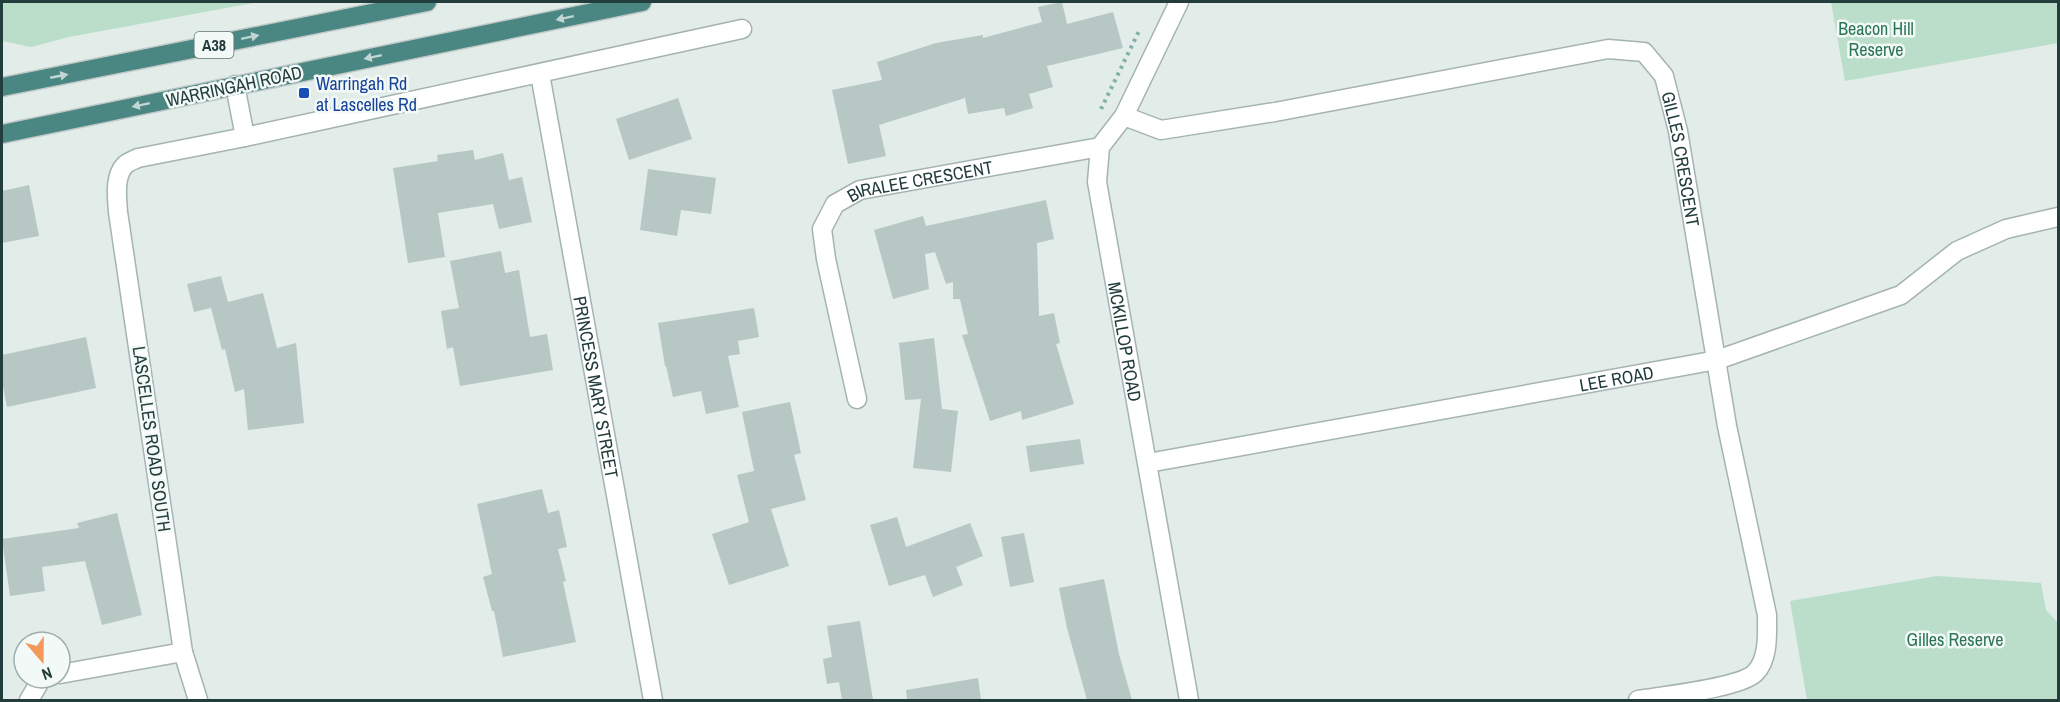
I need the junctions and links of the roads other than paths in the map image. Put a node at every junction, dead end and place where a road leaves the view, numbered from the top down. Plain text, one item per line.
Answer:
1 (427, 2) edge
2 (642, 2) edge
3 (1179, 2) edge
4 (742, 29) dead end
5 (540, 74) junction
6 (235, 86) junction
7 (2, 87) edge
8 (1124, 116) junction
9 (2, 134) edge
10 (245, 137) junction
11 (1100, 147) junction
12 (2058, 217) edge
13 (1717, 360) junction
14 (857, 399) dead end
15 (1148, 463) junction
16 (183, 652) junction
17 (72, 672) edge
18 (198, 700) edge
19 (653, 700) edge
20 (1189, 700) edge
21 (1638, 700) edge

7 -> 1 highway, A38
2 -> 6 highway, WARRINGAH ROAD
3 - 8 street
4 - 5 street
5 - 10 street
5 - 19 street, PRINCESS MARY STREET
6 -> 9 highway, WARRINGAH ROAD
6 - 10 street
8 - 11 street
8 - 13 street, GILLES CRESCENT
10 - 16 street, LASCELLES ROAD SOUTH
11 - 14 street, BIRALEE CRESCENT
11 - 15 street, MCKILLOP ROAD
12 - 13 street, LEE ROAD
13 - 15 street, LEE ROAD
13 - 21 street, GILLES CRESCENT
15 - 20 street, MCKILLOP ROAD
16 - 17 street
16 - 18 street, LASCELLES ROAD SOUTH

